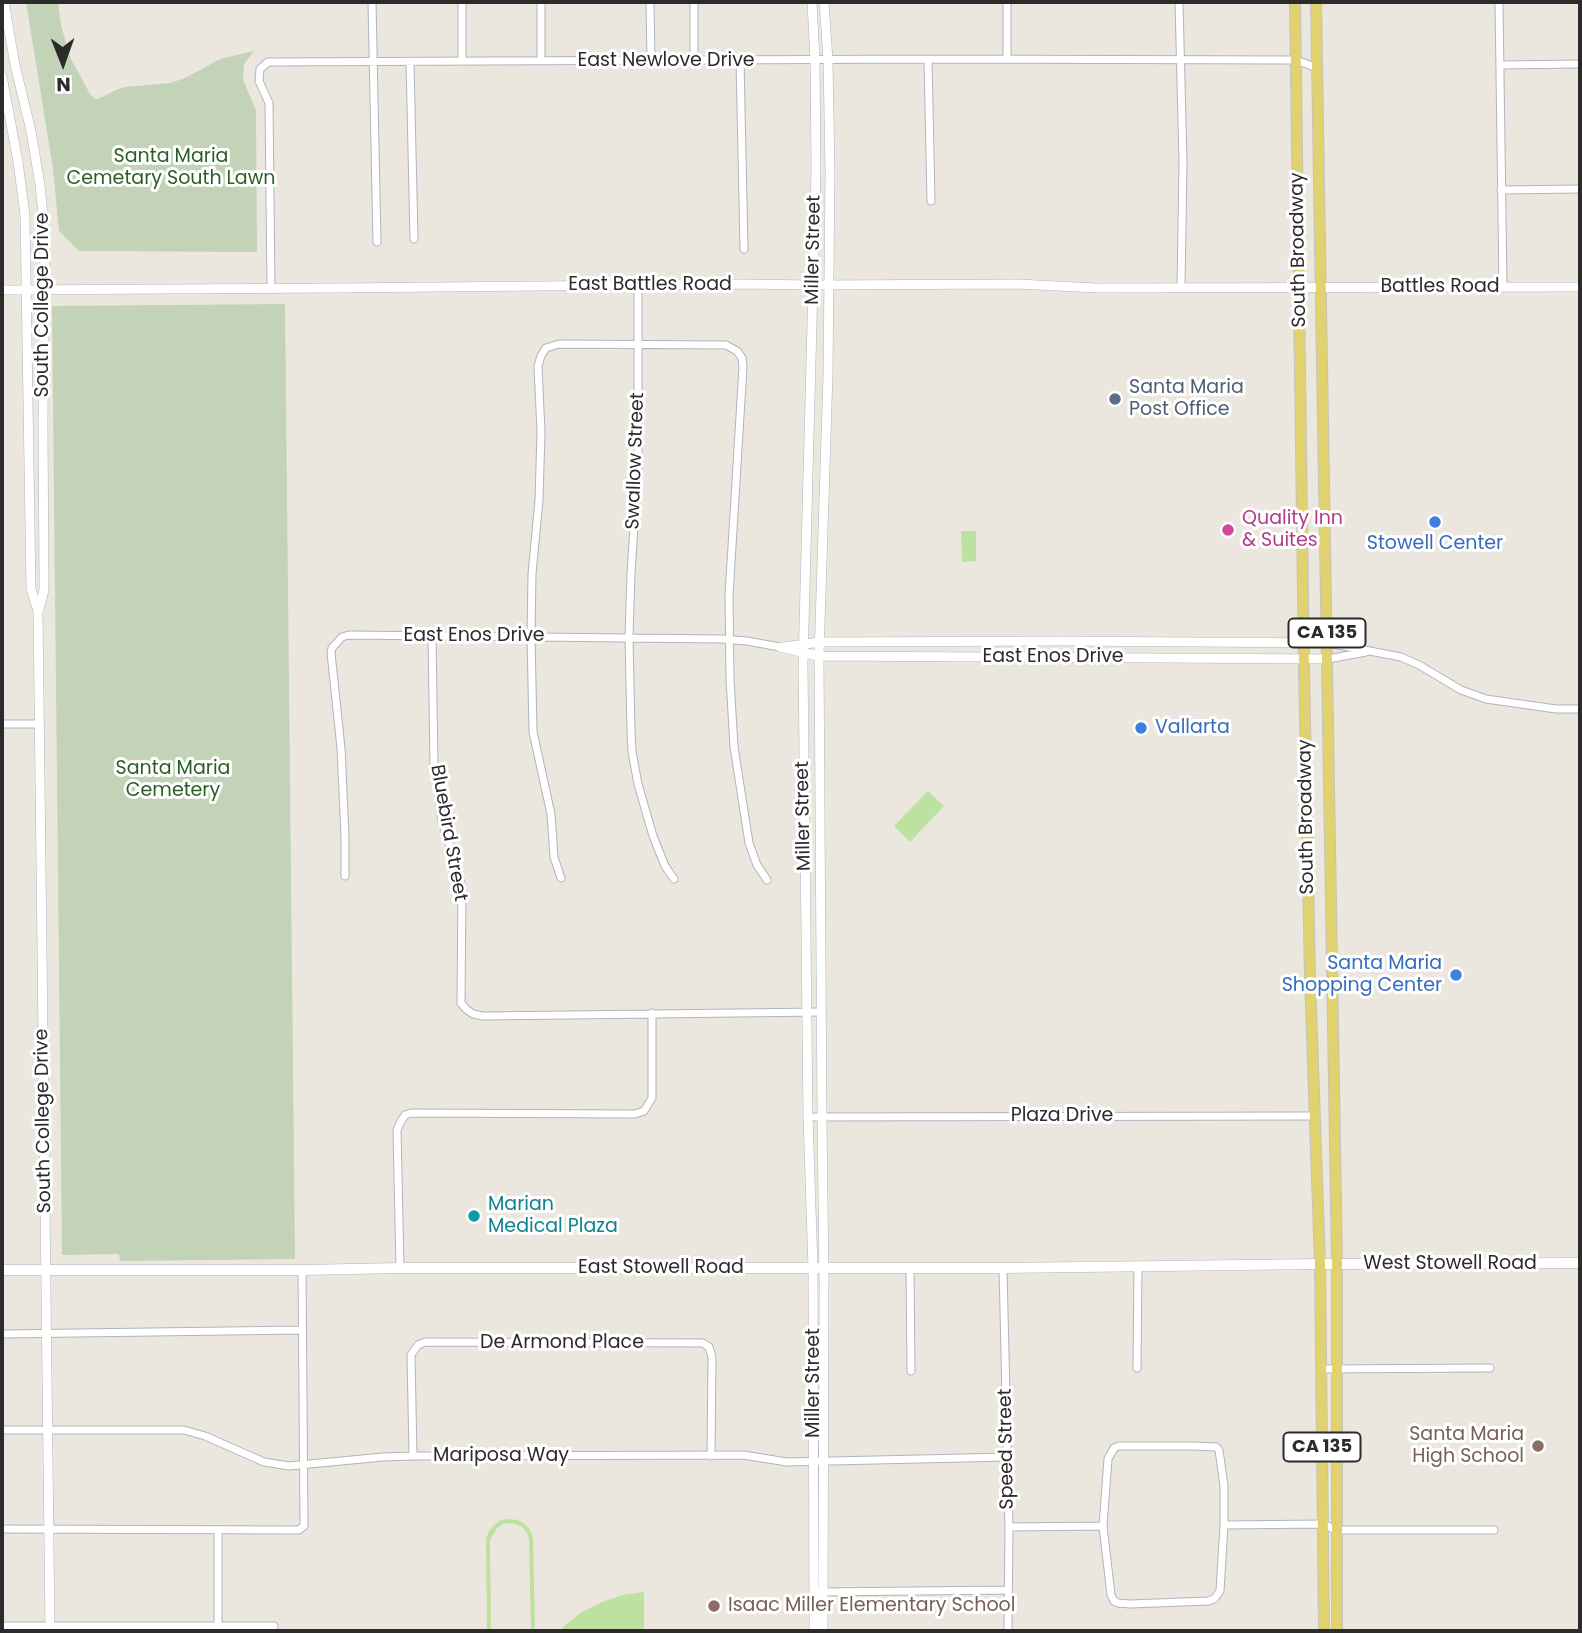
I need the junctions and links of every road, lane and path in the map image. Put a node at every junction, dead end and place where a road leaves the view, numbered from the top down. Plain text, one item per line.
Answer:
1 (4, 2) edge
2 (372, 2) edge
3 (462, 2) edge
4 (541, 2) edge
5 (650, 2) edge
6 (694, 2) edge
7 (812, 2) edge
8 (824, 2) edge
9 (1007, 2) edge
10 (1179, 2) edge
11 (1295, 2) edge
12 (1316, 2) edge
13 (1499, 2) edge
14 (1317, 51) junction
15 (929, 59) junction
16 (1007, 59) junction
17 (651, 60) junction
18 (694, 60) junction
19 (740, 60) junction
20 (815, 60) junction
21 (828, 60) junction
22 (1180, 60) junction
23 (1296, 60) junction
24 (373, 61) junction
25 (463, 61) junction
26 (541, 61) junction
27 (410, 62) junction
28 (1580, 64) edge
29 (1500, 65) junction
30 (1317, 68) junction
31 (2, 76) edge
32 (1580, 189) edge
33 (1502, 190) junction
34 (931, 201) dead end
35 (414, 239) dead end
36 (377, 242) dead end
37 (744, 249) dead end
38 (638, 285) junction
39 (814, 285) junction
40 (829, 285) junction
41 (1299, 286) junction
42 (1503, 286) junction
43 (1181, 287) junction
44 (1322, 287) junction
45 (1580, 287) edge
46 (271, 289) junction
47 (2, 290) edge
48 (26, 290) junction
49 (45, 290) junction
50 (638, 344) junction
51 (38, 611) junction
52 (432, 636) junction
53 (531, 636) junction
54 (629, 637) junction
55 (729, 639) junction
56 (820, 642) junction
57 (1304, 643) junction
58 (1328, 643) junction
59 (780, 648) joint
60 (803, 649) junction
61 (1370, 651) junction
62 (819, 656) junction
63 (1304, 659) junction
64 (1328, 659) junction
65 (1580, 709) edge
66 (2, 724) edge
67 (40, 724) junction
68 (345, 877) dead end
69 (561, 878) dead end
70 (674, 879) dead end
71 (767, 880) dead end
72 (806, 1012) junction
73 (822, 1012) junction
74 (652, 1013) junction
75 (1315, 1116) junction
76 (808, 1117) junction
77 (822, 1117) junction
78 (1580, 1263) edge
79 (1320, 1264) junction
80 (1337, 1264) junction
81 (1138, 1266) junction
82 (824, 1267) junction
83 (400, 1268) junction
84 (813, 1268) junction
85 (910, 1268) junction
86 (1003, 1268) junction
87 (2, 1270) edge
88 (45, 1270) junction
89 (302, 1270) junction
90 (302, 1330) junction
91 (2, 1334) edge
92 (46, 1334) junction
93 (1137, 1368) dead end
94 (1490, 1368) dead end
95 (1322, 1369) junction
96 (1336, 1369) junction
97 (911, 1371) dead end
98 (2, 1430) edge
99 (47, 1430) junction
100 (413, 1456) junction
101 (711, 1456) junction
102 (1008, 1457) junction
103 (818, 1461) junction
104 (304, 1466) junction
105 (1323, 1524) junction
106 (1224, 1525) junction
107 (1103, 1526) junction
108 (1009, 1527) junction
109 (48, 1528) junction
110 (2, 1529) edge
111 (218, 1530) junction
112 (1336, 1530) junction
113 (1494, 1530) dead end
114 (1008, 1590) junction
115 (818, 1592) junction
116 (2, 1626) edge
117 (274, 1626) dead end
118 (50, 1629) edge
119 (218, 1629) edge
120 (814, 1631) edge
121 (822, 1631) edge
122 (1008, 1631) edge
123 (1324, 1631) edge
124 (1337, 1631) edge

1 - 49 street, South College Drive
2 - 24 street
3 - 25 street
4 - 26 street
5 - 17 street
6 - 18 street
7 - 20 street, Miller Street
8 - 21 street, Miller Street
9 - 16 street
10 - 22 street
11 - 23 main road, South Broadway / CA 135
12 - 14 main road, South Broadway / CA 135
13 - 29 street
14 - 23 street, East Newlove Drive
14 - 30 main road, South Broadway / CA 135
15 - 16 street, East Newlove Drive
15 - 21 street, East Newlove Drive
15 - 34 street
16 - 22 street, East Newlove Drive
17 - 18 street, East Newlove Drive
17 - 26 street, East Newlove Drive
18 - 19 street, East Newlove Drive
19 - 20 street, East Newlove Drive
19 - 37 street
20 - 21 street, East Newlove Drive
20 - 39 street, Miller Street
21 - 40 street, Miller Street
22 - 23 street, East Newlove Drive
22 - 43 street
23 - 30 street, East Newlove Drive
23 - 41 main road, South Broadway / CA 135
24 - 27 street, East Newlove Drive
24 - 36 street
24 - 46 street, East Newlove Drive
25 - 26 street, East Newlove Drive
25 - 27 street, East Newlove Drive
27 - 35 street
28 - 29 street
29 - 33 street
30 - 44 main road, South Broadway / CA 135
31 - 48 street, South College Drive
32 - 33 street
33 - 42 street
38 - 39 street, East Battles Road
38 - 46 street, East Battles Road
38 - 50 street, Swallow Street
39 - 40 street, East Battles Road
39 - 60 street, Miller Street
40 - 43 street, East Battles Road
40 - 56 street, Miller Street
41 - 43 street, East Battles Road
41 - 44 street, Battles Road
41 - 57 main road, South Broadway / CA 135
42 - 44 street, Battles Road
42 - 45 street, Battles Road
44 - 58 main road, South Broadway / CA 135
46 - 49 street, East Battles Road
47 - 48 street, East Battles Road
48 - 49 street, East Battles Road
48 - 51 street, South College Drive
49 - 51 street, South College Drive
50 - 53 street
50 - 54 street, Swallow Street
50 - 55 street
51 - 67 street, South College Drive
52 - 53 street, East Enos Drive
52 - 68 street, East Enos Drive
52 - 74 street, Bluebird Street
53 - 54 street, East Enos Drive
53 - 69 street
54 - 55 street, East Enos Drive
54 - 70 street, Swallow Street
55 - 59 street, East Enos Drive
55 - 71 street
56 - 57 street, East Enos Drive
56 - 60 street, East Enos Drive
56 - 62 street, Miller Street
57 - 58 street, East Enos Drive
57 - 63 main road, South Broadway / CA 135
58 - 61 street
58 - 64 main road, South Broadway / CA 135
59 - 60 street, East Enos Drive
60 - 62 street, East Enos Drive
60 - 72 street, Miller Street
61 - 64 street
61 - 65 street
62 - 63 street, East Enos Drive
62 - 73 street, Miller Street
63 - 64 street, East Enos Drive
63 - 75 main road, South Broadway / CA 135
64 - 80 main road, South Broadway / CA 135
66 - 67 street
67 - 88 street, South College Drive
72 - 73 street
72 - 74 street
72 - 76 street, Miller Street
73 - 77 street, Miller Street
74 - 83 street
75 - 77 street, Plaza Drive
75 - 79 main road, South Broadway / CA 135
76 - 77 street, Plaza Drive
76 - 84 street, Miller Street
77 - 82 street, Miller Street
78 - 80 main road, West Stowell Road
79 - 80 main road, West Stowell Road
79 - 81 main road, East Stowell Road
79 - 95 main road, South Broadway / CA 135
80 - 96 main road, South Broadway / CA 135
81 - 86 main road, East Stowell Road
81 - 93 street
82 - 84 main road, East Stowell Road
82 - 85 main road, East Stowell Road
82 - 103 street, Miller Street
83 - 84 main road, East Stowell Road
83 - 89 main road, East Stowell Road
84 - 103 street, Miller Street
85 - 86 main road, East Stowell Road
85 - 97 street
86 - 102 street, Speed Street
87 - 88 main road, East Stowell Road
88 - 89 main road, East Stowell Road
88 - 92 street, South College Drive
89 - 90 street
90 - 92 street
90 - 104 street
91 - 92 street
92 - 99 street, South College Drive
94 - 96 street
95 - 96 street
95 - 105 main road, South Broadway / CA 135
96 - 112 main road, South Broadway / CA 135
98 - 99 street, Mariposa Way
99 - 104 street, Mariposa Way
99 - 109 street, South College Drive
100 - 101 street, Mariposa Way
100 - 101 street, De Armond Place
100 - 104 street, Mariposa Way
101 - 103 street, Mariposa Way
102 - 103 street, Mariposa Way
102 - 108 street, Speed Street
103 - 115 street, Miller Street
104 - 111 street
105 - 106 street
105 - 112 street
105 - 123 main road, South Broadway / CA 135
106 - 107 street
106 - 107 street
107 - 108 street
108 - 114 street, Speed Street
109 - 110 street
109 - 111 street
109 - 118 street, South College Drive
111 - 119 street
112 - 113 street
112 - 124 main road, South Broadway / CA 135
114 - 115 street
114 - 122 street, Speed Street
115 - 120 street, Miller Street
115 - 121 street, Miller Street
116 - 118 street
117 - 119 street
118 - 119 street

